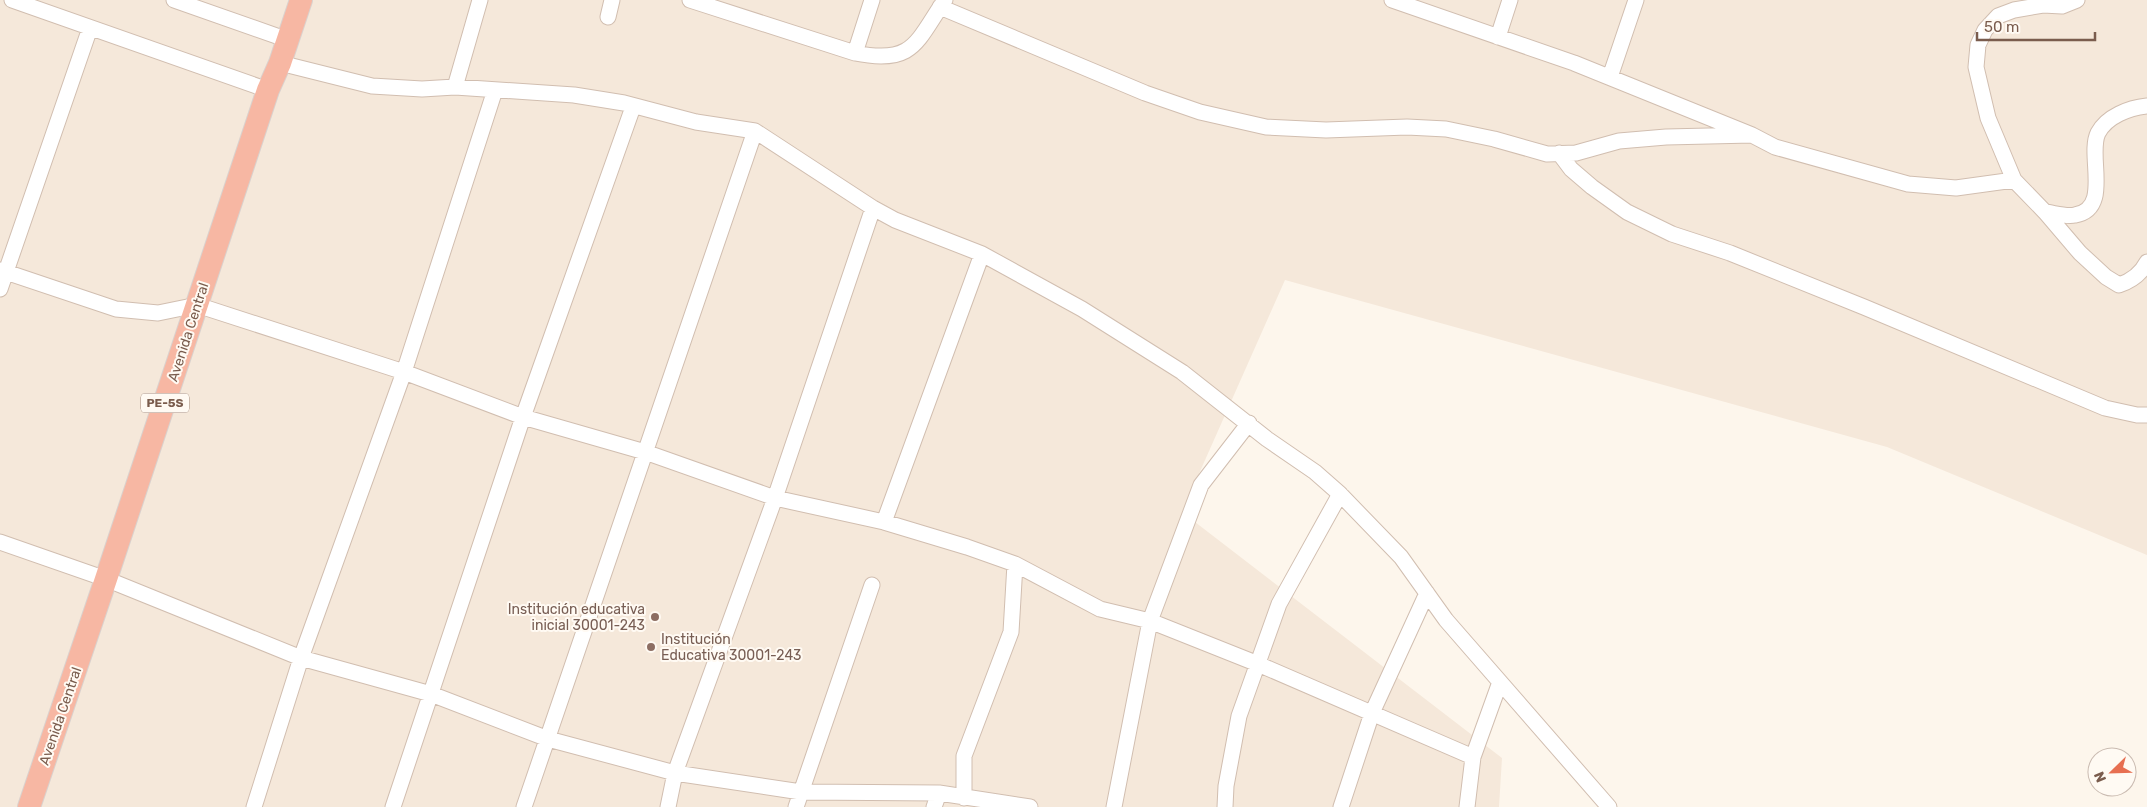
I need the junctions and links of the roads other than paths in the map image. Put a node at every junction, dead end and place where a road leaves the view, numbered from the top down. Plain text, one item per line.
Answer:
1 (12, 0) edge
2 (174, 0) edge
3 (301, 0) edge
4 (480, 0) edge
5 (612, 0) edge
6 (690, 0) edge
7 (872, 0) edge
8 (1392, 0) edge
9 (1510, 0) edge
10 (1636, 0) edge
11 (2077, 0) edge
12 (943, 4) edge
13 (608, 17) dead end
14 (90, 28) junction
15 (1498, 37) junction
16 (288, 40) junction
17 (856, 53) junction
18 (280, 63) junction
19 (1610, 77) junction
20 (455, 87) junction
21 (268, 90) junction
22 (495, 90) junction
23 (2147, 106) edge
24 (633, 107) junction
25 (755, 131) junction
26 (1752, 135) junction
27 (1559, 153) junction
28 (2014, 180) junction
29 (873, 208) junction
30 (2045, 212) junction
31 (982, 254) junction
32 (2147, 262) edge
33 (3, 271) edge
34 (0, 290) edge
35 (197, 305) junction
36 (404, 372) junction
37 (2147, 415) edge
38 (523, 417) junction
39 (1249, 423) junction
40 (645, 452) junction
41 (1340, 494) junction
42 (775, 498) junction
43 (884, 522) junction
44 (0, 542) edge
45 (1015, 564) junction
46 (106, 579) junction
47 (872, 585) dead end
48 (1427, 593) junction
49 (1150, 621) junction
50 (302, 658) junction
51 (1258, 664) junction
52 (1500, 682) junction
53 (431, 694) junction
54 (1372, 713) junction
55 (548, 739) junction
56 (1474, 757) junction
57 (675, 774) junction
58 (801, 792) junction
59 (964, 798) junction
60 (937, 800) edge
61 (28, 807) edge
62 (254, 807) edge
63 (393, 807) edge
64 (524, 807) edge
65 (668, 807) edge
66 (796, 807) edge
67 (1030, 807) edge
68 (1114, 807) edge
69 (1225, 807) edge
70 (1341, 807) edge
71 (1467, 807) edge
72 (1609, 807) edge

1 - 14 street
2 - 16 street
3 - 16 highway, Avenida Central / PE-5S
4 - 20 street
5 - 13 street
6 - 17 street
7 - 17 street
8 - 15 street
9 - 15 street
10 - 19 street
11 - 28 street
12 - 17 street
12 - 27 street
14 - 21 street
14 - 33 street
15 - 19 street
16 - 18 highway, Avenida Central / PE-5S
18 - 20 street
18 - 21 highway, Avenida Central / PE-5S
19 - 26 street
20 - 22 street
21 - 35 highway, Avenida Central / PE-5S
22 - 24 street
22 - 36 street
23 - 30 street
24 - 25 street
24 - 38 street
25 - 29 street
25 - 40 street
26 - 27 street
26 - 28 street
27 - 37 street
28 - 30 street
29 - 31 street
29 - 42 street
30 - 32 street
31 - 39 street
31 - 43 street
33 - 34 street
33 - 35 street
35 - 36 street
35 - 46 highway, Avenida Central / PE-5S
36 - 38 street
36 - 50 street
38 - 40 street
38 - 53 street
39 - 41 street
39 - 49 street
40 - 42 street
40 - 55 street
41 - 48 street
41 - 51 street
42 - 43 street
42 - 57 street
43 - 45 street
44 - 46 street
45 - 49 street
45 - 59 street
46 - 50 street
46 - 61 highway, Avenida Central / PE-5S
47 - 58 street
48 - 52 street
48 - 54 street
49 - 51 street
49 - 68 street
50 - 53 street
50 - 62 street
51 - 54 street
51 - 69 street
52 - 56 street
52 - 72 street
53 - 55 street
53 - 63 street
54 - 56 street
54 - 70 street
55 - 57 street
55 - 64 street
56 - 71 street
57 - 58 street
57 - 65 street
58 - 60 street
58 - 66 street
59 - 60 street
59 - 67 street

